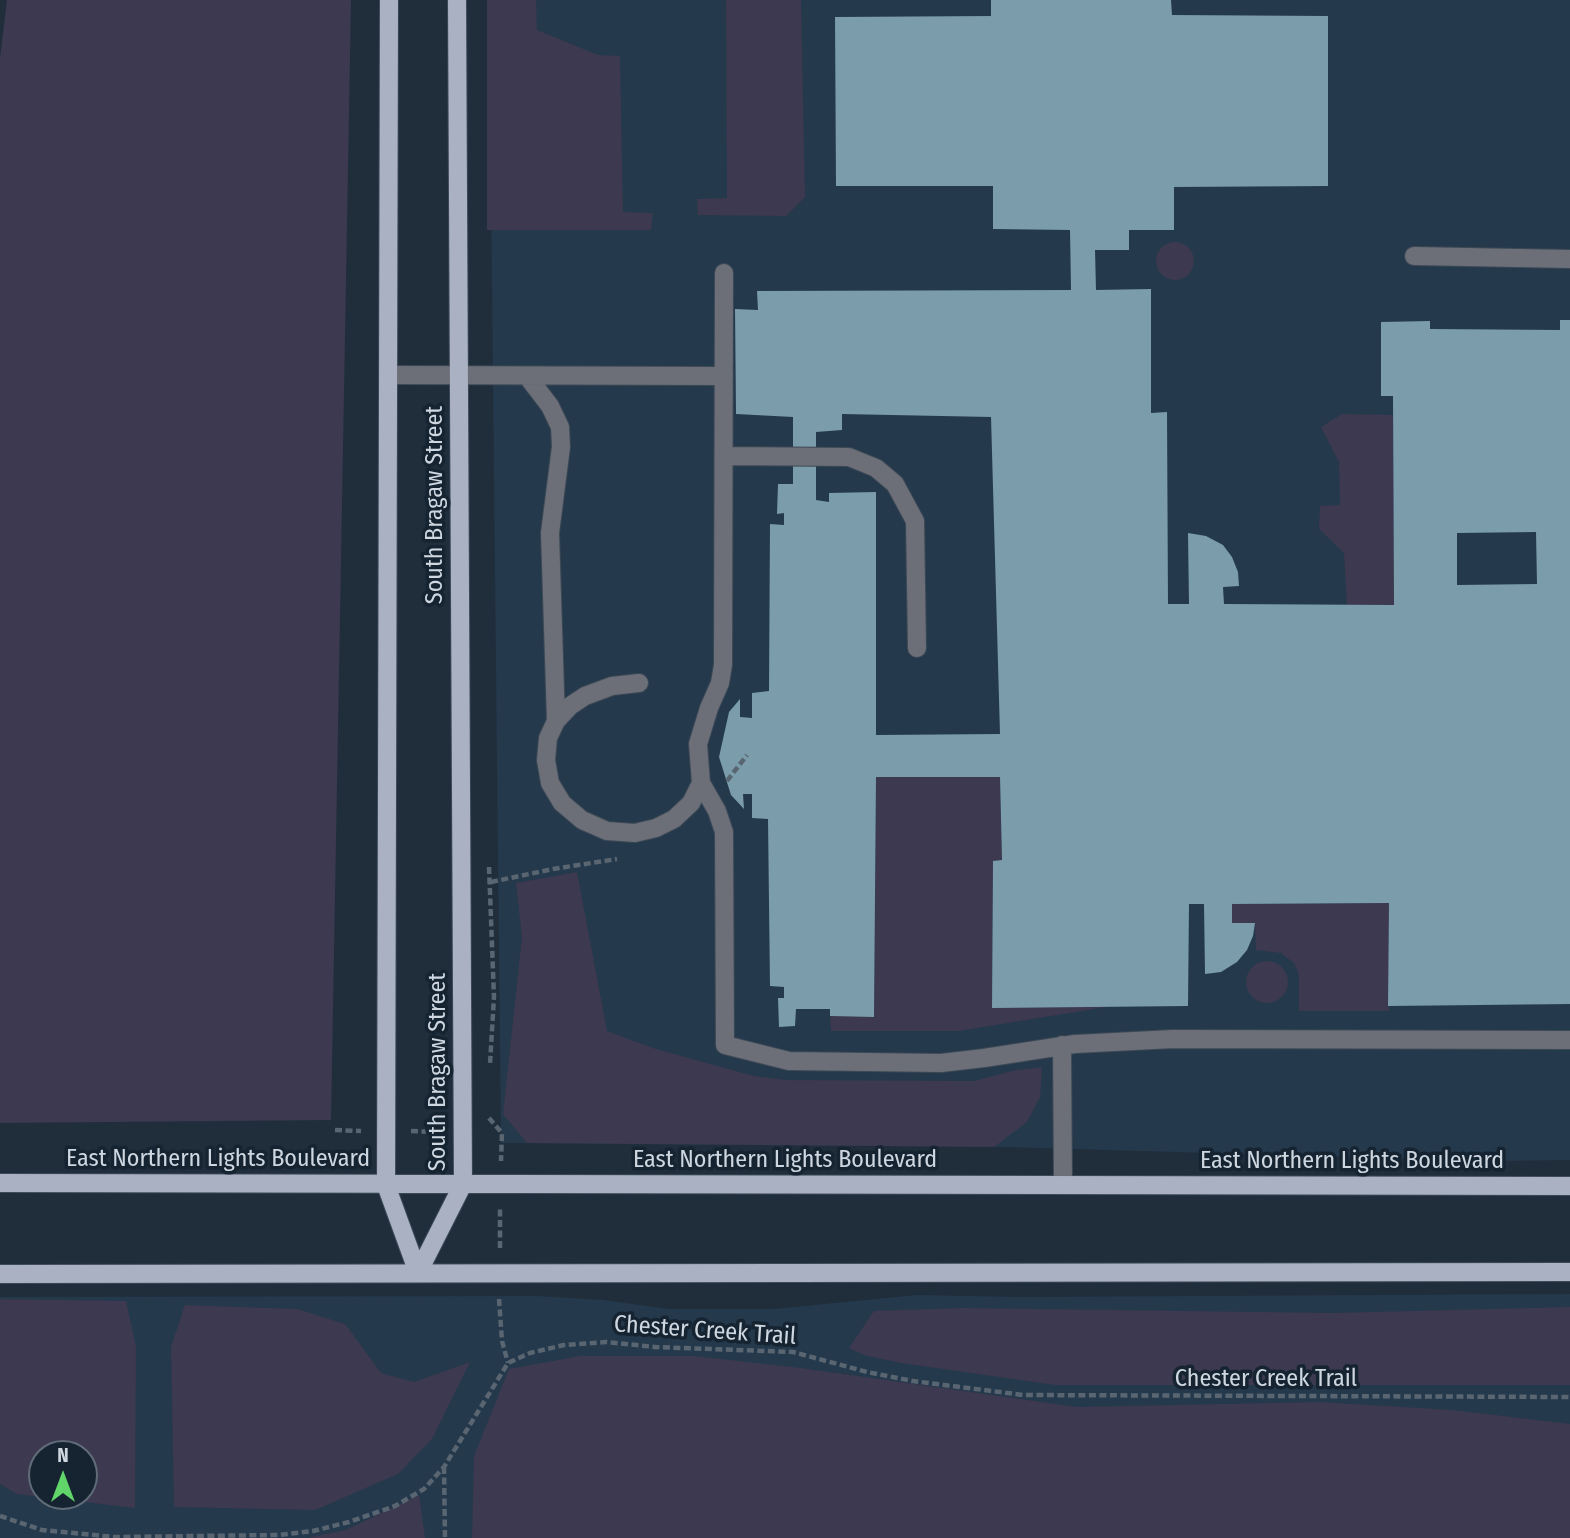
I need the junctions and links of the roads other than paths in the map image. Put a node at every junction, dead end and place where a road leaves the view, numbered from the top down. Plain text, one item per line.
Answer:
1 (389, 0) edge
2 (457, 0) edge
3 (1414, 256) dead end
4 (1570, 259) edge
5 (724, 273) dead end
6 (388, 375) junction
7 (459, 376) junction
8 (527, 376) junction
9 (724, 376) junction
10 (724, 456) junction
11 (917, 648) dead end
12 (639, 682) dead end
13 (556, 720) junction
14 (701, 783) junction
15 (1570, 1041) edge
16 (1062, 1045) junction
17 (0, 1182) edge
18 (463, 1184) junction
19 (386, 1185) junction
20 (1063, 1185) junction
21 (1570, 1186) edge
22 (1570, 1272) edge
23 (418, 1273) junction
24 (0, 1274) edge

1 - 6 main road, South Bragaw Street
2 - 7 main road, South Bragaw Street
3 - 4 lane
5 - 9 lane
6 - 7 lane
6 - 19 main road, South Bragaw Street
7 - 8 lane
7 - 18 main road, South Bragaw Street
8 - 9 lane
8 - 13 lane
9 - 10 lane
10 - 11 lane
10 - 14 lane
12 - 13 lane
13 - 14 lane
14 - 16 lane
15 - 16 lane
16 - 20 lane
17 - 19 main road, East Northern Lights Boulevard
18 - 19 main road, East Northern Lights Boulevard
18 - 20 main road, East Northern Lights Boulevard
18 - 23 main road, South Bragaw Street
19 - 23 main road, South Bragaw Street
20 - 21 main road, East Northern Lights Boulevard
22 - 23 main road
23 - 24 main road

